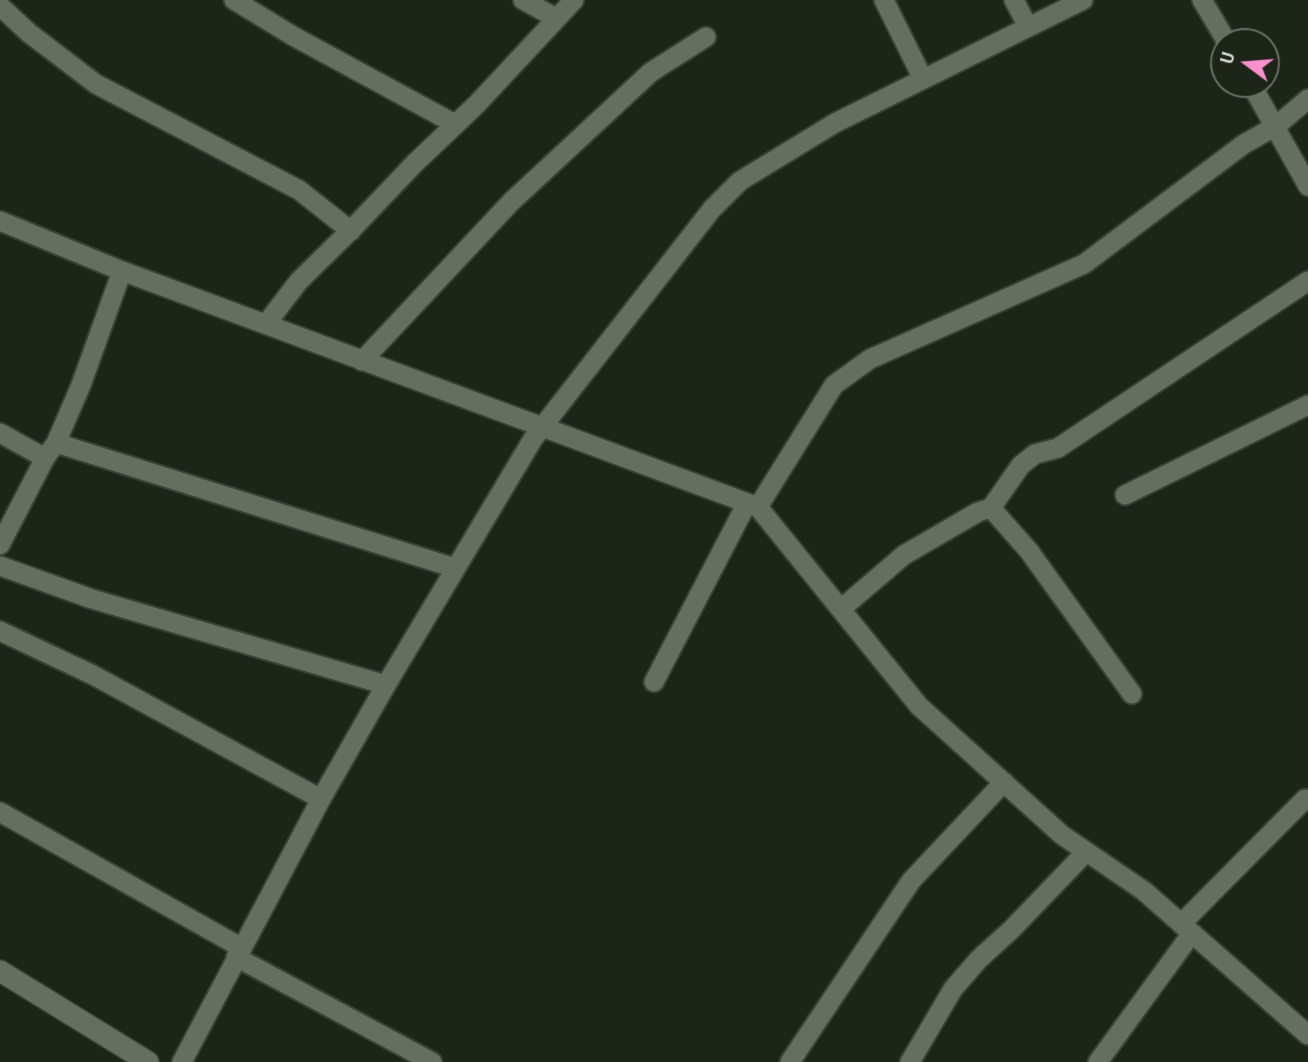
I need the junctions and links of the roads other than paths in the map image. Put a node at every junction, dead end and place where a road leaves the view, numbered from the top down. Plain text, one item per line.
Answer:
1 (234, 0) edge
2 (523, 0) edge
3 (574, 0) edge
4 (884, 0) edge
5 (1014, 0) edge
6 (1083, 0) edge
7 (1202, 0) edge
8 (0, 6) edge
9 (556, 18) junction
10 (1028, 27) junction
11 (1219, 28) edge
12 (706, 37) dead end
13 (923, 79) junction
14 (1259, 98) edge
15 (1308, 99) edge
16 (455, 124) junction
17 (1276, 126) junction
18 (1308, 186) edge
19 (0, 221) edge
20 (351, 231) junction
21 (122, 271) junction
22 (1308, 281) edge
23 (266, 324) junction
24 (362, 360) junction
25 (1308, 405) edge
26 (541, 429) junction
27 (0, 433) edge
28 (50, 451) junction
29 (1125, 495) dead end
30 (752, 505) junction
31 (991, 508) junction
32 (0, 545) edge
33 (0, 566) edge
34 (455, 568) junction
35 (841, 609) junction
36 (0, 631) edge
37 (654, 682) dead end
38 (386, 685) junction
39 (1132, 694) dead end
40 (1004, 782) junction
41 (321, 799) junction
42 (1304, 799) dead end
43 (0, 812) edge
44 (1086, 852) junction
45 (1186, 928) junction
46 (239, 953) junction
47 (0, 971) edge
48 (1308, 1035) edge
49 (148, 1062) edge
50 (182, 1062) edge
51 (432, 1062) edge
52 (790, 1062) edge
53 (910, 1062) edge
54 (1098, 1062) edge

1 - 16 street
2 - 9 street
3 - 9 street
4 - 13 street
5 - 10 street
6 - 10 street
7 - 11 street
8 - 20 street
9 - 16 street
10 - 13 street
12 - 24 street
13 - 26 street
14 - 17 street
15 - 17 street
16 - 20 street
17 - 18 street
17 - 30 street
19 - 21 street
20 - 23 street
21 - 23 street
21 - 28 street
22 - 31 street
23 - 24 street
24 - 26 street
25 - 29 street
26 - 30 street
26 - 34 street
27 - 28 street
28 - 32 street
28 - 34 street
30 - 35 street
30 - 37 street
31 - 35 street
31 - 39 street
33 - 38 street
34 - 38 street
35 - 40 street
36 - 41 street
38 - 41 street
40 - 44 street
40 - 52 street
41 - 46 street
42 - 45 street
43 - 46 street
44 - 45 street
44 - 53 street
45 - 48 street
45 - 54 street
46 - 50 street
46 - 51 street
47 - 49 street

